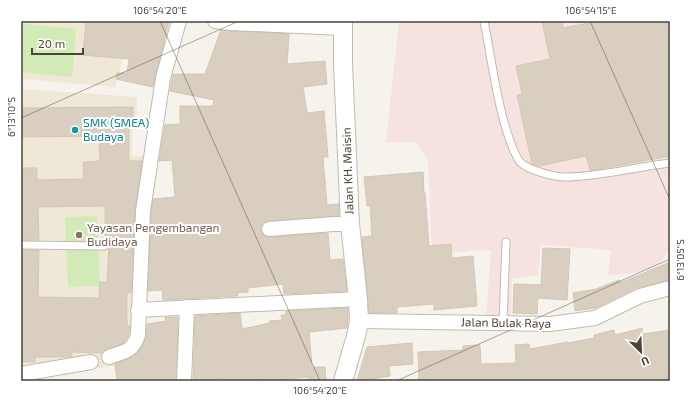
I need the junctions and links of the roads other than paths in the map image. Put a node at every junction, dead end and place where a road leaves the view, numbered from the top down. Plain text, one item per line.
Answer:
1 (179, 21) edge
2 (215, 21) edge
3 (484, 21) edge
4 (343, 24) edge
5 (670, 163) edge
6 (350, 224) junction
7 (269, 229) dead end
8 (506, 242) dead end
9 (21, 245) edge
10 (104, 246) dead end
11 (670, 288) edge
12 (358, 299) junction
13 (187, 307) junction
14 (138, 310) junction
15 (359, 321) junction
16 (503, 323) junction
17 (108, 357) dead end
18 (91, 362) dead end
19 (21, 374) edge
20 (184, 381) edge
21 (343, 381) edge

1 - 14 street
2 - 4 street
3 - 5 lane
4 - 6 street, Jalan KH. Maisin
6 - 7 street
6 - 12 street, Jalan KH. Maisin
8 - 16 lane
9 - 10 lane
11 - 16 street, Jalan Bulak Raya
12 - 13 street
12 - 15 street, Jalan KH. Maisin
13 - 14 street
13 - 20 street
14 - 17 street
15 - 16 street, Jalan Bulak Raya
15 - 21 street, Jalan KH. Maisin
18 - 19 street

